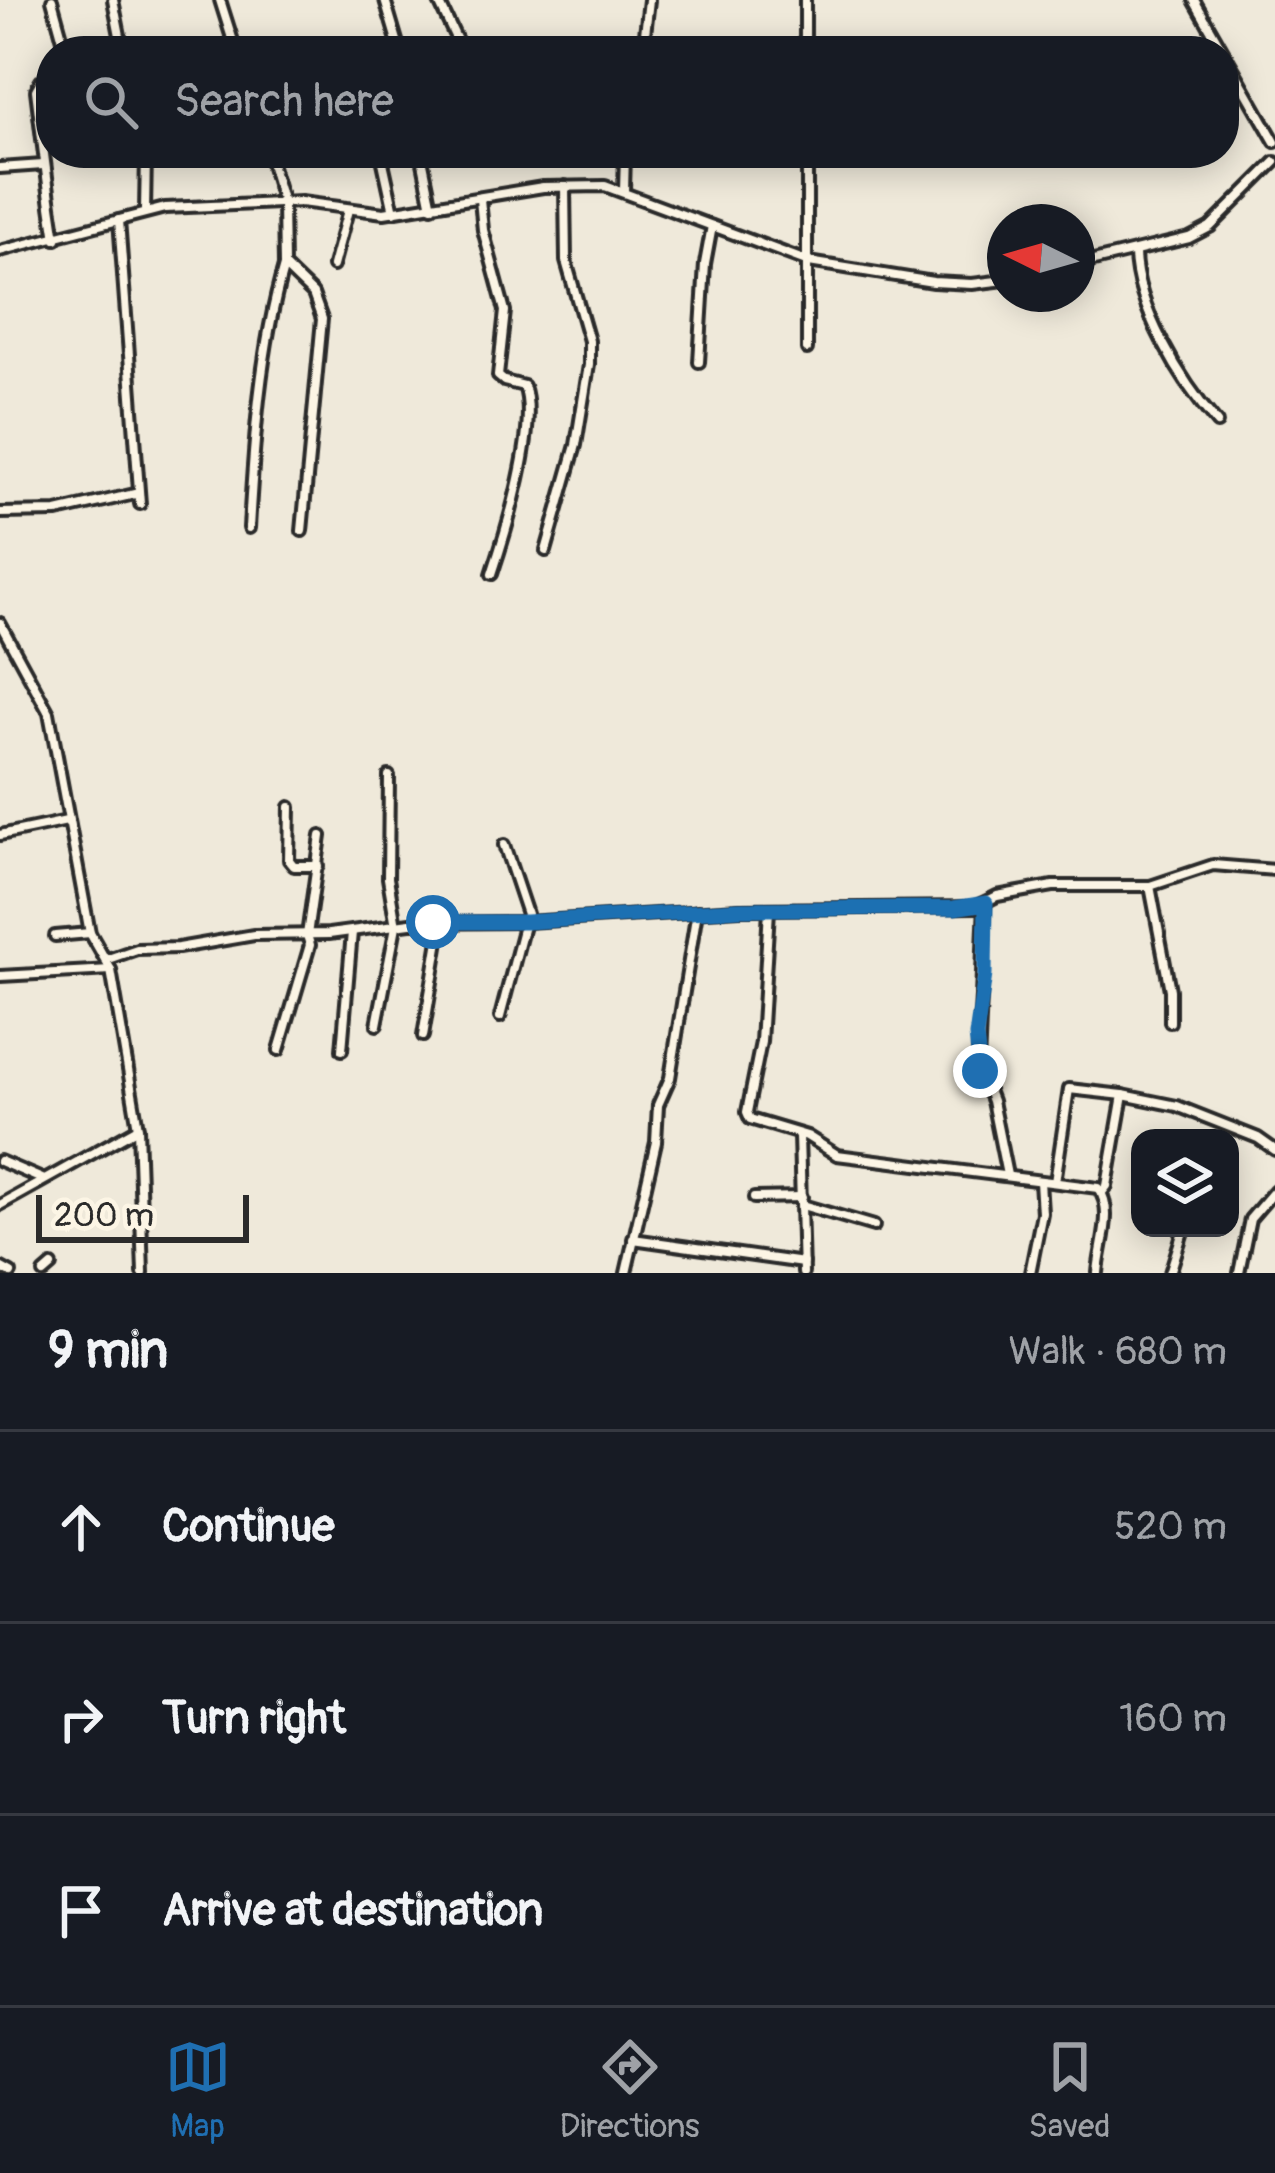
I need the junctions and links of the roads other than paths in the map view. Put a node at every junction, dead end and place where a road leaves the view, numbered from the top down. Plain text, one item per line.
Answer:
1 (52, 0) edge
2 (113, 0) edge
3 (220, 0) edge
4 (385, 0) edge
5 (438, 0) edge
6 (649, 0) edge
7 (805, 0) edge
8 (1194, 0) edge
9 (62, 36) edge
10 (120, 36) edge
11 (231, 36) edge
12 (396, 36) edge
13 (456, 36) edge
14 (645, 36) edge
15 (806, 36) edge
16 (1215, 36) edge
17 (1239, 79) edge
18 (1275, 142) edge
19 (1275, 162) edge
20 (36, 165) edge
21 (0, 168) edge
22 (44, 168) edge
23 (146, 168) edge
24 (272, 168) edge
25 (385, 168) edge
26 (424, 168) edge
27 (623, 168) edge
28 (807, 168) edge
29 (623, 171) junction
30 (565, 186) junction
31 (605, 186) junction
32 (624, 191) junction
33 (480, 199) junction
34 (283, 203) junction
35 (432, 207) junction
36 (348, 210) junction
37 (145, 212) junction
38 (394, 212) junction
39 (119, 220) junction
40 (712, 226) junction
41 (56, 239) junction
42 (0, 251) edge
43 (1135, 253) junction
44 (1095, 261) edge
45 (809, 262) junction
46 (284, 266) junction
47 (333, 266) dead end
48 (987, 282) edge
49 (808, 349) dead end
50 (699, 362) dead end
51 (1217, 423) dead end
52 (0, 513) edge
53 (249, 528) dead end
54 (302, 531) dead end
55 (546, 551) dead end
56 (492, 574) dead end
57 (0, 623) edge
58 (389, 776) dead end
59 (290, 807) dead end
60 (67, 821) junction
61 (0, 835) edge
62 (321, 836) dead end
63 (504, 845) dead end
64 (318, 866) junction
65 (1275, 870) edge
66 (1150, 886) junction
67 (986, 903) junction
68 (770, 910) junction
69 (697, 911) junction
70 (442, 922) junction
71 (526, 922) junction
72 (396, 926) junction
73 (352, 931) junction
74 (90, 933) junction
75 (308, 934) junction
76 (56, 936) dead end
77 (110, 965) junction
78 (0, 976) edge
79 (500, 1017) dead end
80 (1170, 1022) dead end
81 (377, 1025) dead end
82 (423, 1036) dead end
83 (279, 1050) dead end
84 (342, 1050) dead end
85 (1124, 1095) junction
86 (1222, 1126) junction
87 (138, 1128) junction
88 (1221, 1129) edge
89 (799, 1136) junction
90 (1275, 1150) edge
91 (0, 1161) edge
92 (1007, 1175) junction
93 (44, 1180) junction
94 (1040, 1180) junction
95 (1055, 1183) junction
96 (1275, 1190) edge
97 (1102, 1191) junction
98 (754, 1198) dead end
99 (802, 1201) junction
100 (0, 1205) edge
101 (874, 1226) dead end
102 (1181, 1237) edge
103 (633, 1239) junction
104 (0, 1267) edge
105 (803, 1268) edge
106 (10, 1273) edge
107 (142, 1273) edge
108 (626, 1273) edge
109 (1030, 1273) edge
110 (1098, 1273) edge
111 (1170, 1273) edge
112 (1239, 1273) edge

1 - 9 street
2 - 10 street
3 - 11 street
4 - 12 street
5 - 13 street
6 - 14 street
7 - 15 street
8 - 16 street
17 - 18 street
19 - 43 street
20 - 21 street
22 - 41 street
23 - 37 street
24 - 34 street
25 - 38 street
26 - 35 street
27 - 29 street
28 - 45 street
29 - 31 street
29 - 32 street
30 - 31 street
30 - 33 street
30 - 55 street
31 - 32 street
32 - 40 street
33 - 35 street
33 - 56 street
34 - 36 street
34 - 37 street
34 - 46 street
35 - 38 street
36 - 38 street
36 - 47 street
37 - 39 street
39 - 41 street
39 - 52 street
40 - 45 street
40 - 50 street
41 - 42 street
43 - 44 street
43 - 51 street
45 - 48 street
45 - 49 street
46 - 53 street
46 - 54 street
57 - 60 street
58 - 72 street
59 - 64 street
60 - 61 street
60 - 74 street
62 - 64 street
63 - 71 street
64 - 75 street
65 - 66 street
66 - 67 street
66 - 80 street
67 - 68 street
67 - 92 street
68 - 69 street
68 - 89 street
69 - 71 street
69 - 103 street
70 - 71 street
70 - 72 street
70 - 82 street
71 - 79 street
72 - 73 street
72 - 81 street
73 - 75 street
73 - 84 street
74 - 76 street
74 - 77 street
75 - 77 street
75 - 83 street
77 - 78 street
77 - 87 street
85 - 86 street
85 - 95 street
85 - 97 street
86 - 88 street
86 - 90 street
87 - 93 street
87 - 107 street
89 - 92 street
89 - 99 street
91 - 93 street
92 - 94 street
93 - 100 street
94 - 95 street
94 - 109 street
95 - 97 street
96 - 112 street
97 - 110 street
98 - 99 street
99 - 101 street
99 - 105 street
102 - 111 street
103 - 105 street
103 - 108 street
104 - 106 street

